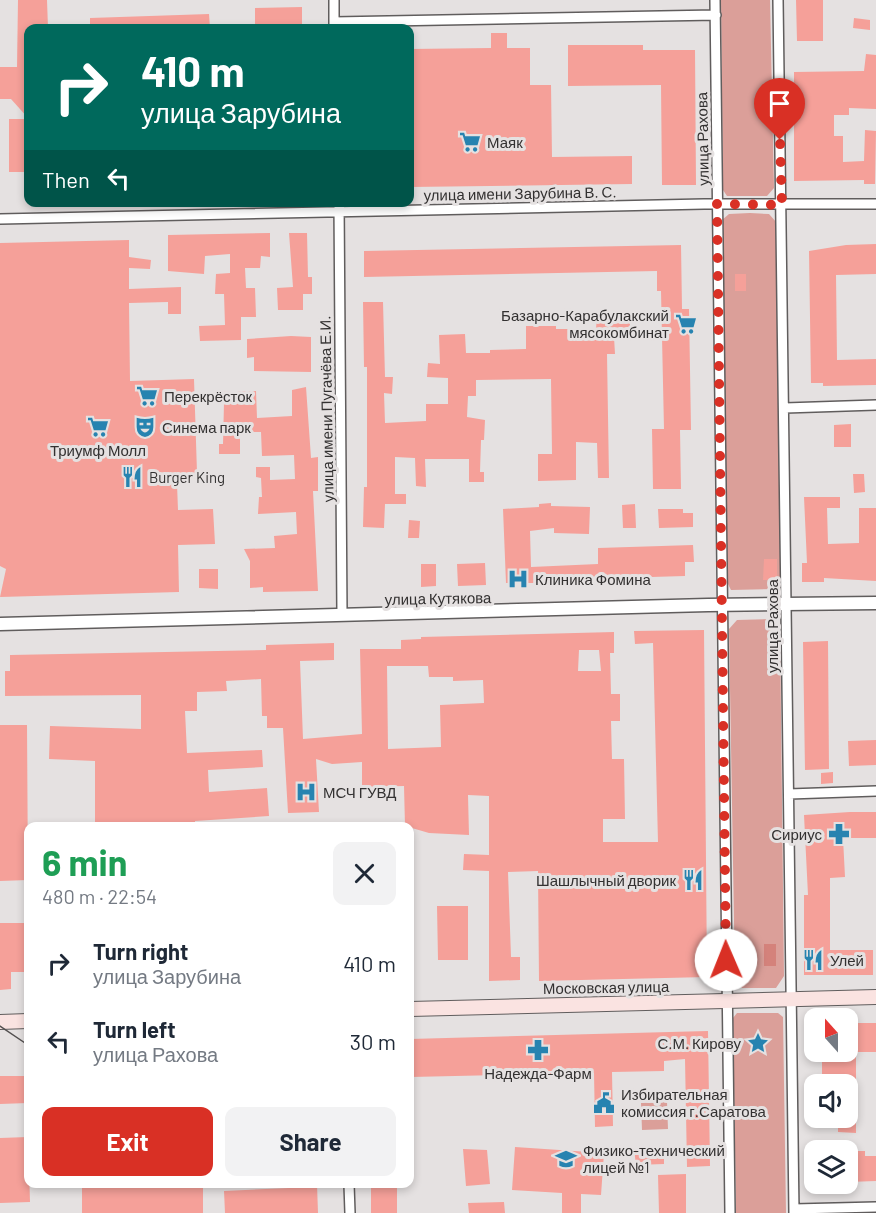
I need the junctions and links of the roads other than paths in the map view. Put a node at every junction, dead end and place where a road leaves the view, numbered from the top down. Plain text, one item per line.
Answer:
1 (334, 0) edge
2 (716, 0) edge
3 (778, 0) edge
4 (716, 15) junction
5 (334, 24) edge
6 (372, 24) edge
7 (717, 204) junction
8 (876, 204) edge
9 (782, 205) junction
10 (414, 206) edge
11 (339, 207) edge
12 (0, 219) edge
13 (876, 405) edge
14 (785, 408) junction
15 (876, 603) edge
16 (722, 605) junction
17 (787, 605) junction
18 (342, 615) junction
19 (0, 624) edge
20 (876, 791) edge
21 (789, 794) junction
22 (876, 997) edge
23 (790, 999) junction
24 (727, 1001) junction
25 (414, 1009) edge
26 (24, 1021) edge
27 (0, 1022) edge
28 (350, 1188) edge
29 (876, 1207) edge
30 (794, 1211) edge
31 (350, 1213) edge
32 (730, 1213) edge

1 - 5 street
2 - 4 street, улица Рахова
3 - 9 street, улица Рахова
4 - 6 street
4 - 7 street, улица Рахова
7 - 9 street, улица имени Зарубина В. С.
7 - 10 street, улица имени Зарубина В. С.
7 - 16 street, улица Рахова
8 - 9 street, улица имени Зарубина В. С.
9 - 14 street, улица Рахова
11 - 12 street, улица имени Зарубина В. С.
11 - 18 street, улица имени Пугачёва Е.И.
13 - 14 street
14 - 17 street, улица Рахова
15 - 17 street, улица Кутякова
16 - 17 street, улица Кутякова
16 - 18 street, улица Кутякова
16 - 24 street, улица Рахова
17 - 21 street, улица Рахова
18 - 19 street, улица Кутякова
20 - 21 street
21 - 23 street, улица Рахова
22 - 23 main road, Московская улица
23 - 24 main road, Московская улица
23 - 30 street, улица Рахова
24 - 25 main road, Московская улица
24 - 32 street, улица Рахова
26 - 27 main road
28 - 31 street
29 - 30 street

